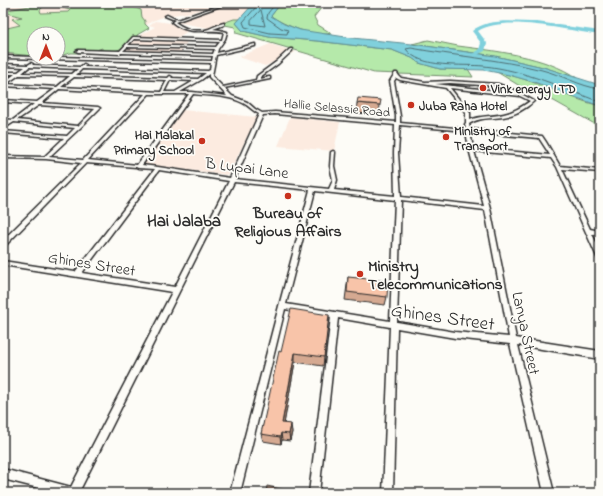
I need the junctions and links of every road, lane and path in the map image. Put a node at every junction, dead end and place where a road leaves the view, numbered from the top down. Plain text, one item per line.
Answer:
1 (228, 3) edge
2 (166, 16) dead end
3 (176, 20) junction
4 (223, 24) dead end
5 (191, 30) junction
6 (208, 31) junction
7 (185, 34) dead end
8 (181, 37) dead end
9 (177, 40) junction
10 (190, 40) junction
11 (222, 41) junction
12 (254, 45) dead end
13 (127, 46) junction
14 (184, 48) junction
15 (216, 48) junction
16 (292, 50) dead end
17 (78, 51) dead end
18 (121, 53) junction
19 (181, 54) junction
20 (214, 55) junction
21 (3, 57) edge
22 (26, 58) edge
23 (66, 58) edge
24 (90, 59) junction
25 (115, 60) junction
26 (178, 62) junction
27 (3, 64) edge
28 (213, 64) junction
29 (26, 65) edge
30 (29, 66) edge
31 (66, 66) edge
32 (82, 66) junction
33 (174, 70) junction
34 (210, 72) junction
35 (3, 73) edge
36 (19, 74) junction
37 (73, 76) junction
38 (269, 78) dead end
39 (169, 79) junction
40 (198, 80) junction
41 (258, 81) junction
42 (423, 83) junction
43 (3, 85) edge
44 (444, 86) junction
45 (57, 88) junction
46 (221, 88) junction
47 (148, 93) junction
48 (162, 93) junction
49 (175, 93) junction
50 (192, 93) junction
51 (521, 96) junction
52 (231, 97) junction
53 (3, 101) edge
54 (38, 103) junction
55 (261, 114) junction
56 (3, 120) edge
57 (13, 121) junction
58 (397, 123) junction
59 (468, 123) junction
60 (79, 127) junction
61 (3, 128) edge
62 (468, 131) junction
63 (3, 132) edge
64 (68, 137) junction
65 (472, 150) junction
66 (333, 152) dead end
67 (3, 157) edge
68 (10, 157) junction
69 (552, 157) junction
70 (46, 158) junction
71 (85, 162) junction
72 (3, 163) edge
73 (138, 167) junction
74 (559, 167) junction
75 (158, 168) junction
76 (600, 172) edge
77 (232, 180) junction
78 (313, 189) junction
79 (331, 191) junction
80 (398, 198) junction
81 (487, 208) junction
82 (588, 231) junction
83 (600, 233) edge
84 (3, 244) edge
85 (600, 257) edge
86 (3, 263) edge
87 (77, 274) junction
88 (176, 290) junction
89 (282, 306) junction
90 (335, 315) junction
91 (393, 325) junction
92 (513, 341) junction
93 (600, 355) edge
94 (3, 474) edge
95 (74, 493) edge
96 (235, 493) edge
97 (314, 493) edge
98 (388, 493) edge
99 (549, 493) edge

1 - 3 street
2 - 3 street
3 - 5 street
4 - 6 street
5 - 6 street
5 - 7 street
6 - 11 street
8 - 9 street
9 - 10 street
9 - 13 street
10 - 11 street
10 - 14 street
11 - 15 street
12 - 20 street
13 - 14 street
13 - 18 street
14 - 15 street
14 - 19 street
15 - 20 street
16 - 41 street
17 - 18 street
18 - 19 street
18 - 25 street
19 - 20 street
19 - 26 street
20 - 28 street
21 - 22 street
23 - 24 street
24 - 25 street
24 - 32 street
25 - 26 street
26 - 28 street
26 - 33 street
27 - 29 street
28 - 34 street
28 - 46 street
30 - 36 street
31 - 32 street
32 - 33 street
32 - 37 street
33 - 34 street
33 - 39 street
34 - 40 street
35 - 36 street
36 - 37 street
36 - 43 street
37 - 39 street
37 - 45 street
38 - 41 street
39 - 40 street
39 - 48 street
40 - 49 street
41 - 46 street
42 - 44 street
42 - 51 street
42 - 58 street
43 - 45 street, Hallie Selassie Road
44 - 51 street
44 - 59 street
45 - 47 street, Hallie Selassie Road
45 - 54 street
46 - 52 street
47 - 48 street, Hallie Selassie Road
47 - 71 street
48 - 49 street, Hallie Selassie Road
49 - 50 street, Hallie Selassie Road
50 - 52 street, Hallie Selassie Road
50 - 73 street
51 - 59 street
52 - 55 street, Hallie Selassie Road
53 - 54 street
54 - 57 street
54 - 60 street
55 - 58 street, Hallie Selassie Road
55 - 77 street
56 - 57 street
57 - 60 street
57 - 61 street
58 - 62 street, Hallie Selassie Road
58 - 80 street
59 - 62 street, Lanya Street
60 - 64 street
62 - 65 street, Lanya Street
62 - 69 street, Hallie Selassie Road
63 - 64 street
64 - 70 street
65 - 69 street
65 - 81 street, Lanya Street
66 - 79 street
67 - 68 street, B Lupai Lane
68 - 70 street, B Lupai Lane
68 - 72 street
69 - 74 street, Hallie Selassie Road
70 - 71 street, B Lupai Lane
71 - 73 street, B Lupai Lane
71 - 84 street
73 - 75 street, B Lupai Lane
74 - 76 street
74 - 82 street, Hallie Selassie Road
75 - 77 street, B Lupai Lane
75 - 87 street
77 - 78 street, B Lupai Lane
77 - 88 street
78 - 79 street, B Lupai Lane
78 - 89 street
79 - 80 street, B Lupai Lane
80 - 81 street, B Lupai Lane
80 - 91 street
81 - 92 street, Lanya Street
82 - 83 street
82 - 85 street, Hallie Selassie Road
86 - 87 street, Ghines Street
87 - 88 street, Ghines Street
88 - 95 street
89 - 90 street, Ghines Street
89 - 96 street
90 - 91 street, Ghines Street
90 - 97 street
91 - 92 street, Ghines Street
91 - 98 street
92 - 93 street, Ghines Street
92 - 99 street, Lanya Street
94 - 95 street

